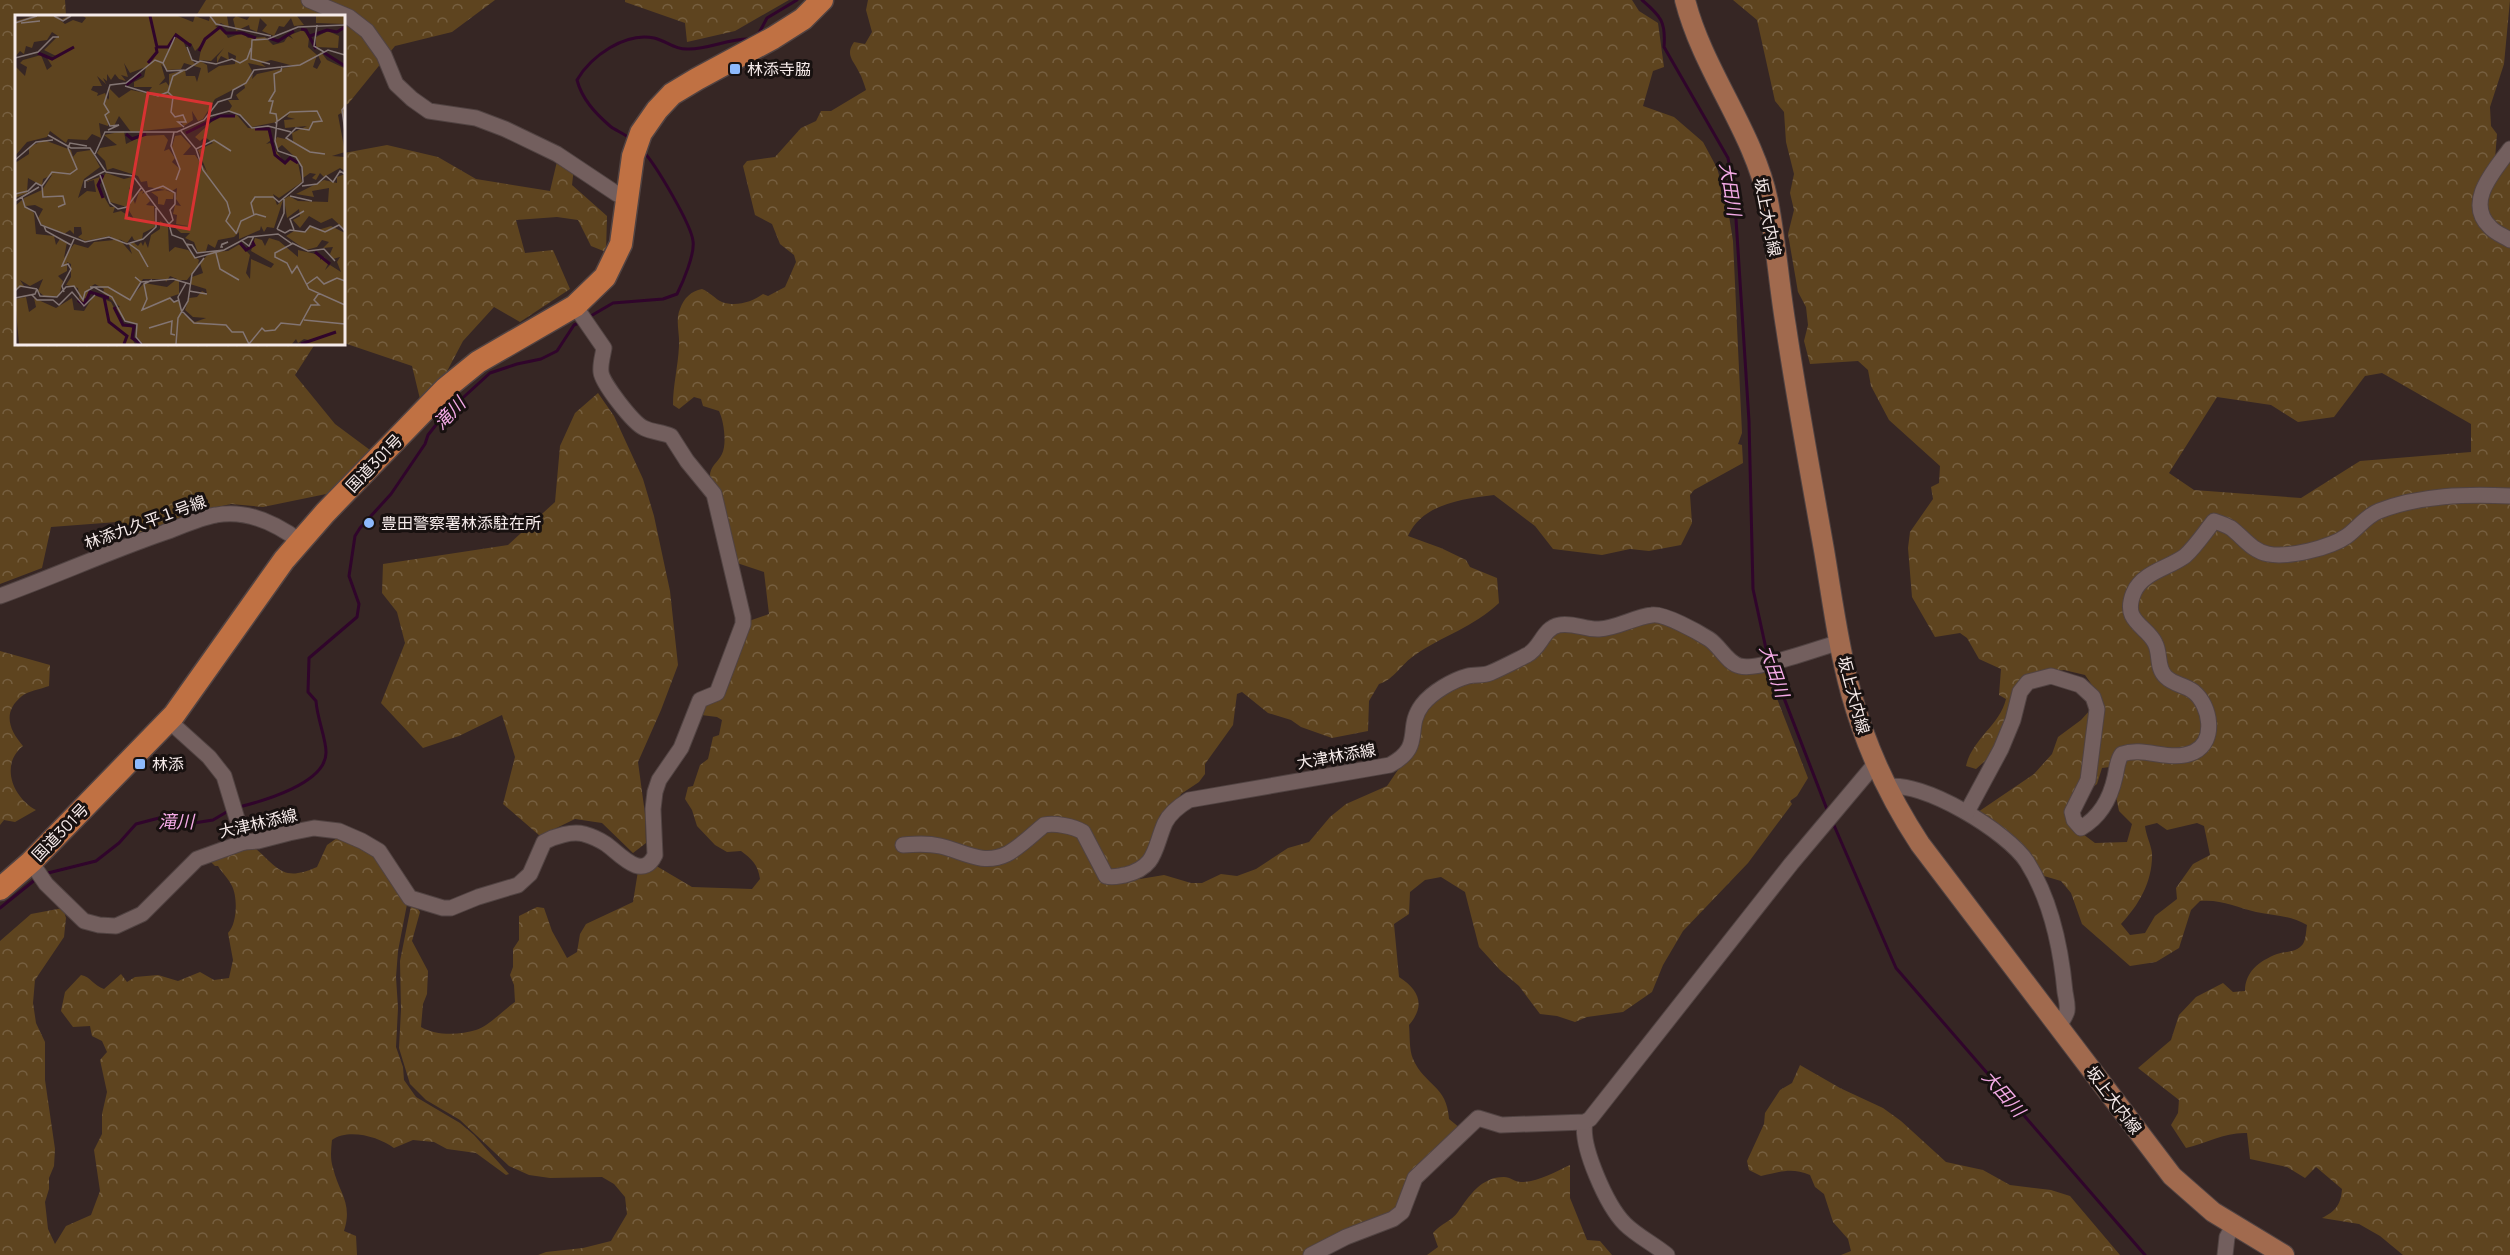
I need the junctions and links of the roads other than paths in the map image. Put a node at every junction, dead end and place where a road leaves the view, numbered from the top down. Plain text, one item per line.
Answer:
1 (309, 0) edge
2 (822, 0) edge
3 (1685, 0) edge
4 (344, 15) edge
5 (345, 15) edge
6 (2510, 149) edge
7 (628, 196) junction
8 (2510, 240) edge
9 (575, 306) junction
10 (2510, 496) edge
11 (301, 542) junction
12 (0, 596) edge
13 (1840, 642) junction
14 (168, 720) junction
15 (1875, 764) junction
16 (1886, 787) junction
17 (1967, 812) junction
18 (244, 842) junction
19 (903, 845) dead end
20 (39, 873) junction
21 (0, 889) edge
22 (2059, 1027) junction
23 (1585, 1122) junction
24 (2233, 1226) junction
25 (1311, 1255) edge
26 (1666, 1255) edge
27 (2225, 1255) edge
28 (2284, 1255) edge

1 - 4 street
2 - 7 highway, 国道301号
3 - 13 main road, 坂上大内線
5 - 7 street
6 - 8 street
7 - 9 highway, 国道301号
9 - 11 highway, 国道301号
9 - 18 street, 大津林添線
10 - 17 street
11 - 12 street, 林添九久平１号線
11 - 14 highway, 国道301号
13 - 15 main road, 坂上大内線
13 - 19 street, 大津林添線
14 - 18 street
14 - 20 highway, 国道301号
15 - 16 main road, 坂上大内線
15 - 23 street
16 - 17 street
16 - 22 main road, 坂上大内線
17 - 22 street
18 - 20 street, 大津林添線
20 - 21 highway, 国道301号
22 - 24 main road, 坂上大内線
23 - 25 street
23 - 26 street
24 - 27 street
24 - 28 main road, 坂上大内線

